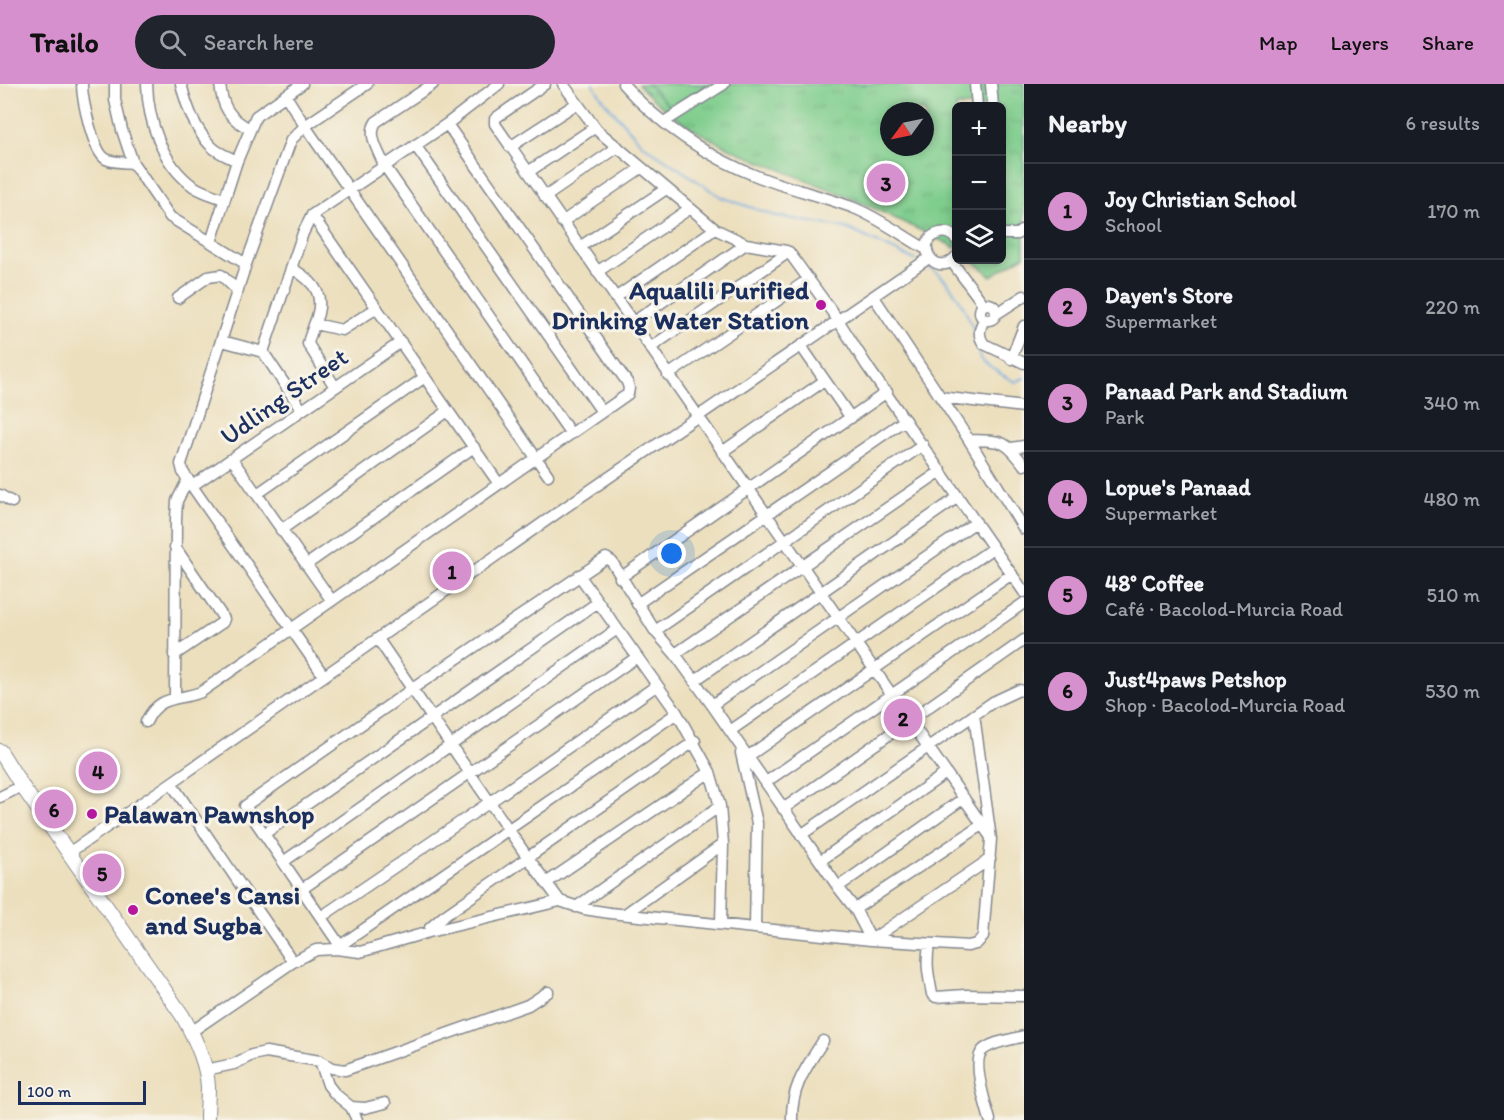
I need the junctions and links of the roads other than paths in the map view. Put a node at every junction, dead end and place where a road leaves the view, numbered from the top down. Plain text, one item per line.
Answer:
1 (82, 84) edge
2 (115, 84) edge
3 (147, 84) edge
4 (181, 84) edge
5 (220, 84) edge
6 (302, 84) edge
7 (367, 84) edge
8 (433, 84) edge
9 (499, 84) edge
10 (545, 84) edge
11 (563, 84) edge
12 (623, 84) edge
13 (724, 84) edge
14 (975, 84) edge
15 (991, 84) edge
16 (286, 96) junction
17 (977, 102) edge
18 (993, 102) edge
19 (576, 104) junction
20 (664, 122) junction
21 (447, 124) junction
22 (304, 126) junction
23 (594, 128) junction
24 (250, 129) junction
25 (415, 145) junction
26 (510, 147) junction
27 (618, 147) junction
28 (237, 161) junction
29 (134, 163) junction
30 (384, 165) junction
31 (641, 168) junction
32 (528, 171) junction
33 (666, 189) junction
34 (350, 191) junction
35 (544, 197) junction
36 (223, 199) junction
37 (689, 209) junction
38 (312, 215) junction
39 (562, 222) junction
40 (715, 229) junction
41 (1024, 229) edge
42 (952, 233) edge
43 (1006, 234) edge
44 (211, 242) junction
45 (746, 244) junction
46 (580, 247) junction
47 (789, 252) junction
48 (928, 253) junction
49 (952, 261) edge
50 (246, 264) junction
51 (957, 264) edge
52 (292, 268) junction
53 (597, 272) junction
54 (809, 279) junction
55 (238, 291) junction
56 (1024, 296) edge
57 (874, 297) junction
58 (178, 298) dead end
59 (615, 298) junction
60 (984, 305) junction
61 (377, 308) junction
62 (996, 314) junction
63 (984, 318) junction
64 (838, 320) junction
65 (632, 323) junction
66 (315, 324) junction
67 (1024, 326) edge
68 (222, 341) junction
69 (401, 342) junction
70 (801, 346) junction
71 (650, 348) junction
72 (263, 352) junction
73 (1011, 358) junction
74 (1024, 363) edge
75 (668, 375) junction
76 (425, 377) junction
77 (824, 381) junction
78 (335, 387) junction
79 (887, 392) junction
80 (940, 397) junction
81 (1024, 407) edge
82 (302, 410) junction
83 (448, 411) junction
84 (602, 412) junction
85 (698, 417) junction
86 (851, 418) junction
87 (905, 420) junction
88 (571, 434) junction
89 (969, 440) junction
90 (923, 445) junction
91 (1024, 446) edge
92 (474, 447) junction
93 (1011, 448) junction
94 (722, 452) junction
95 (535, 458) junction
96 (232, 459) junction
97 (1024, 465) edge
98 (940, 471) junction
99 (548, 475) dead end
100 (190, 483) junction
101 (499, 483) junction
102 (748, 489) junction
103 (257, 494) junction
104 (0, 495) edge
105 (958, 497) junction
106 (12, 502) dead end
107 (767, 516) junction
108 (975, 522) junction
109 (1023, 524) edge
110 (281, 530) junction
111 (785, 541) junction
112 (175, 547) junction
113 (993, 548) junction
114 (306, 565) junction
115 (801, 567) junction
116 (1012, 574) junction
117 (579, 575) junction
118 (620, 578) junction
119 (820, 592) junction
120 (1024, 592) edge
121 (332, 601) junction
122 (597, 603) junction
123 (1024, 603) edge
124 (637, 604) junction
125 (837, 618) junction
126 (293, 629) junction
127 (616, 630) junction
128 (655, 631) junction
129 (378, 639) junction
130 (1024, 640) edge
131 (856, 644) junction
132 (675, 654) junction
133 (174, 655) junction
134 (637, 657) junction
135 (874, 670) junction
136 (324, 676) junction
137 (694, 681) junction
138 (656, 686) junction
139 (412, 689) junction
140 (1024, 691) edge
141 (891, 695) junction
142 (175, 697) junction
143 (712, 705) junction
144 (677, 713) junction
145 (974, 715) junction
146 (431, 717) junction
147 (908, 720) junction
148 (146, 722) dead end
149 (730, 731) junction
150 (694, 741) junction
151 (451, 746) junction
152 (740, 747) junction
153 (927, 747) junction
154 (0, 751) edge
155 (747, 757) junction
156 (710, 772) junction
157 (946, 773) junction
158 (470, 774) junction
159 (766, 782) junction
160 (171, 783) junction
161 (22, 786) junction
162 (0, 797) edge
163 (963, 798) junction
164 (490, 802) junction
165 (720, 806) junction
166 (783, 808) junction
167 (982, 825) junction
168 (508, 829) junction
169 (264, 834) junction
170 (801, 835) junction
171 (991, 839) junction
172 (723, 844) junction
173 (70, 852) junction
174 (528, 858) junction
175 (990, 859) junction
176 (820, 861) junction
177 (284, 862) junction
178 (546, 883) junction
179 (838, 887) junction
180 (302, 889) junction
181 (560, 901) junction
182 (576, 907) junction
183 (855, 909) junction
184 (625, 914) junction
185 (321, 917) junction
186 (722, 923) junction
187 (755, 927) junction
188 (429, 932) junction
189 (871, 940) junction
190 (929, 944) junction
191 (342, 947) junction
192 (293, 962) junction
193 (548, 992) dead end
194 (1024, 996) edge
195 (191, 1032) junction
196 (1024, 1036) edge
197 (823, 1041) dead end
198 (320, 1061) junction
199 (205, 1070) junction
200 (385, 1103) dead end
201 (351, 1107) junction
202 (207, 1120) edge
203 (357, 1120) edge
204 (792, 1120) edge
205 (990, 1120) edge

1 - 29 street
2 - 29 street
3 - 36 street
4 - 28 street
5 - 24 street
6 - 16 street
7 - 22 street
8 - 30 street
9 - 21 street
10 - 26 street
11 - 19 street
12 - 20 street
13 - 20 street
14 - 17 street
15 - 18 street
16 - 22 street
16 - 24 street
19 - 23 street
19 - 26 street
20 - 48 street
21 - 25 street
21 - 84 street
22 - 34 street
22 - 50 street
23 - 27 street
23 - 32 street
24 - 28 street
25 - 30 street
25 - 84 street
26 - 32 street
27 - 31 street
27 - 35 street
28 - 36 street
29 - 44 street
30 - 34 street
30 - 88 street
31 - 33 street
31 - 39 street
32 - 35 street
33 - 37 street
33 - 46 street
34 - 38 street
34 - 95 street
35 - 39 street
36 - 44 street
37 - 40 street
37 - 53 street
38 - 52 street
38 - 61 street
39 - 46 street
40 - 45 street
40 - 59 street
41 - 43 street
42 - 48 street
44 - 50 street
45 - 47 street
45 - 65 street
46 - 53 street
47 - 54 street
47 - 71 street
48 - 49 street
48 - 57 street
50 - 55 street
51 - 60 street
52 - 66 street
52 - 72 street
53 - 59 street
54 - 64 street
54 - 75 street
55 - 58 street
55 - 68 street
56 - 62 street
57 - 64 street
57 - 80 street
59 - 65 street
60 - 62 street
60 - 63 street
61 - 66 street
61 - 69 street
62 - 63 street
63 - 73 street
64 - 70 street
64 - 79 street
65 - 71 street
66 - 78 street
67 - 73 street
68 - 72 street
68 - 100 street
69 - 76 street
69 - 78 street, Udling Street
70 - 77 street
70 - 85 street
71 - 75 street
72 - 82 street
73 - 74 street
75 - 85 street
76 - 83 street
76 - 103 street
77 - 86 street
77 - 94 street
78 - 82 street, Udling Street
79 - 86 street
79 - 87 street
80 - 81 street
80 - 89 street
82 - 96 street, Udling Street
83 - 92 street
83 - 110 street
84 - 88 street
85 - 94 street
85 - 129 street
86 - 102 street
87 - 90 street
87 - 107 street
88 - 95 street
89 - 93 street
89 - 109 street
90 - 98 street
90 - 111 street
91 - 93 street
92 - 101 street
92 - 114 street
93 - 97 street
94 - 102 street
95 - 99 street
95 - 101 street
96 - 100 street, Udling Street
96 - 103 street
98 - 105 street
98 - 115 street
100 - 112 street
100 - 126 street
101 - 121 street
102 - 107 street
102 - 118 street
103 - 110 street
104 - 106 street
105 - 108 street
105 - 119 street
107 - 111 street
107 - 124 street
108 - 113 street
108 - 125 street
110 - 114 street
111 - 115 street
111 - 128 street
112 - 133 street
112 - 133 street
113 - 116 street
113 - 131 street
114 - 121 street
115 - 119 street
115 - 132 street
116 - 120 street
116 - 135 street
117 - 118 street
117 - 122 street
117 - 139 street
118 - 124 street
119 - 125 street
119 - 137 street
121 - 126 street
122 - 127 street
122 - 146 street
123 - 141 street
124 - 128 street
125 - 131 street
125 - 143 street
126 - 136 street
126 - 142 street
127 - 134 street
127 - 151 street
128 - 132 street
129 - 136 street
129 - 139 street
130 - 147 street
131 - 135 street
131 - 149 street
132 - 137 street
133 - 142 street
134 - 138 street
134 - 158 street
135 - 141 street
135 - 155 street
136 - 160 street
137 - 143 street
138 - 144 street
138 - 164 street
139 - 146 street
139 - 169 street
140 - 145 street
141 - 147 street
141 - 159 street
142 - 148 street
143 - 149 street
144 - 150 street
144 - 168 street
145 - 153 street
145 - 171 street
146 - 151 street
146 - 169 street
147 - 153 street
147 - 166 street
149 - 152 street
150 - 156 street
150 - 174 street
151 - 158 street
151 - 177 street
152 - 155 street
152 - 187 street
153 - 157 street
153 - 170 street
154 - 161 main road
155 - 159 street
156 - 165 street
156 - 178 street
157 - 163 street
157 - 176 street
158 - 164 street
158 - 180 street
159 - 166 street
160 - 173 street
160 - 192 street
161 - 162 street
161 - 173 main road
163 - 167 street
163 - 179 street
164 - 168 street
164 - 185 street
165 - 172 street
165 - 182 street
166 - 170 street
167 - 171 street
167 - 183 street
168 - 174 street
168 - 191 street
169 - 177 street
170 - 176 street
171 - 175 street
172 - 184 street
172 - 186 street
173 - 195 main road
174 - 178 street
174 - 188 street
175 - 189 street
175 - 190 street
176 - 179 street
177 - 180 street
178 - 181 street
179 - 183 street
180 - 185 street
181 - 182 street
181 - 188 street
182 - 184 street
183 - 189 street
184 - 186 street
185 - 191 street
186 - 187 street
187 - 189 street
188 - 191 street
189 - 190 street
190 - 194 street
191 - 192 street
192 - 195 street
193 - 198 street
195 - 199 main road
196 - 205 street
197 - 204 street
198 - 199 street
198 - 201 street
199 - 202 main road
200 - 201 street
201 - 203 street

